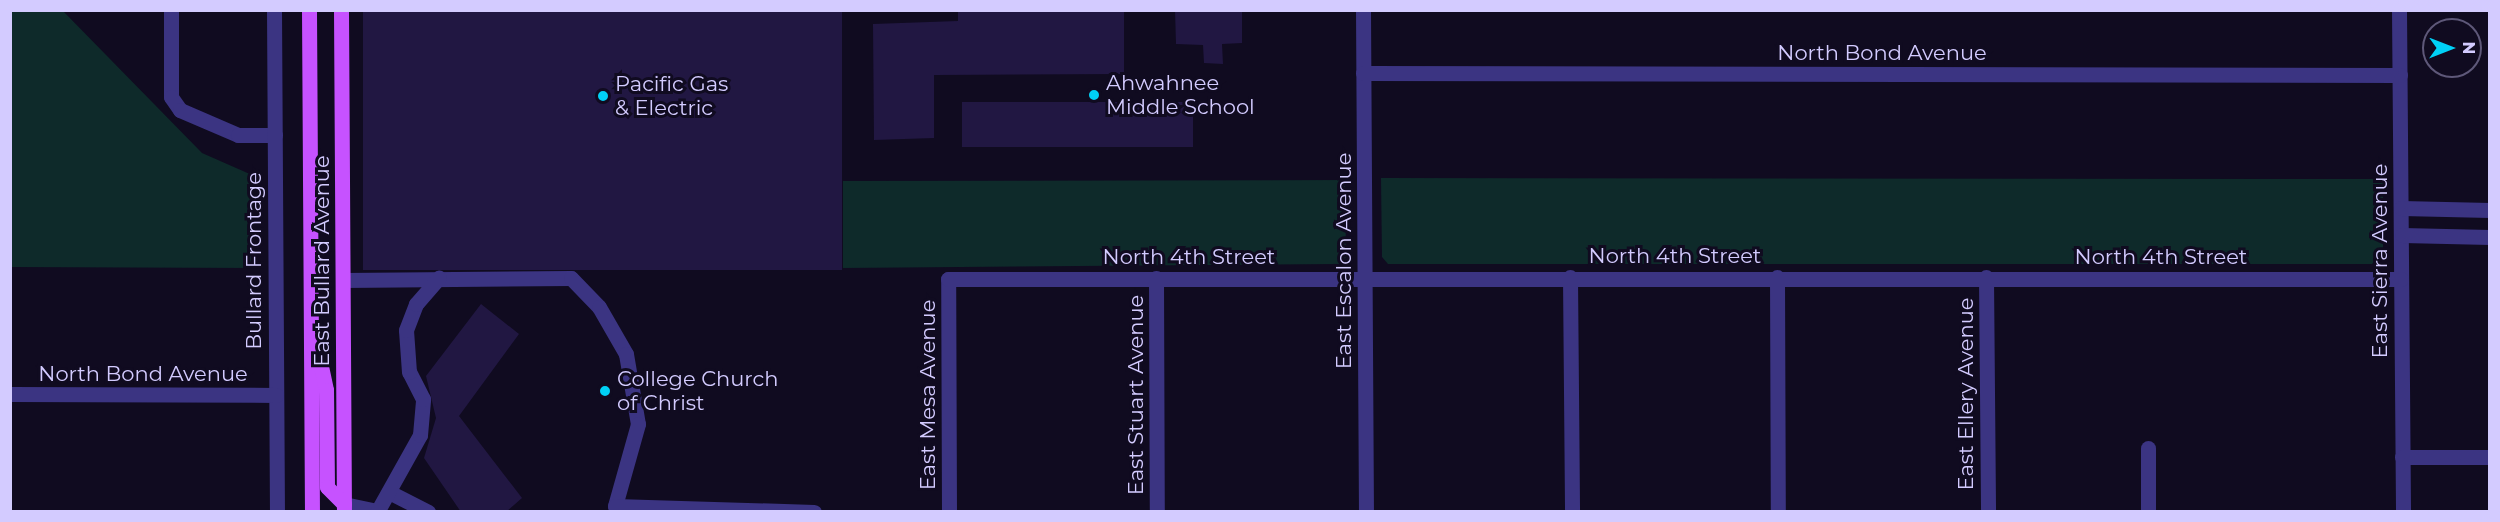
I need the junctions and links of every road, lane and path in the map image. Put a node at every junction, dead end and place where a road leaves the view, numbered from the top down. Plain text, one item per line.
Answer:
1 (171, 10) edge
2 (274, 10) edge
3 (309, 10) edge
4 (340, 10) edge
5 (1363, 10) edge
6 (2399, 10) edge
7 (1364, 73) junction
8 (2400, 75) junction
9 (275, 135) junction
10 (2402, 208) junction
11 (2490, 210) edge
12 (2402, 235) junction
13 (2490, 237) edge
14 (1365, 277) junction
15 (1570, 277) junction
16 (1777, 277) junction
17 (1986, 277) junction
18 (439, 278) junction
19 (1156, 278) junction
20 (948, 279) joint
21 (2402, 279) junction
22 (343, 280) junction
23 (311, 322) junction
24 (10, 394) edge
25 (276, 395) junction
26 (2148, 448) dead end
27 (2402, 457) junction
28 (2490, 457) edge
29 (388, 492) junction
30 (344, 508) edge
31 (626, 509) edge
32 (674, 509) edge
33 (715, 509) edge
34 (761, 510) edge
35 (377, 511) edge
36 (277, 512) edge
37 (312, 512) edge
38 (428, 512) edge
39 (814, 512) edge
40 (950, 512) edge
41 (1157, 512) edge
42 (1366, 512) edge
43 (1572, 512) edge
44 (1778, 512) edge
45 (1988, 512) edge
46 (2148, 512) edge
47 (2403, 512) edge

1 - 9 street
2 - 9 street, Bullard Frontage
3 - 23 main road, East Bullard Avenue
4 - 22 main road, East Bullard Avenue
5 - 7 street, East Escalon Avenue
6 - 8 street, East Sierra Avenue
7 - 8 street, North Bond Avenue
7 - 14 street, East Escalon Avenue
8 - 10 street, East Sierra Avenue
9 - 25 street, Bullard Frontage
10 - 11 street
10 - 12 street, East Sierra Avenue
12 - 13 street
12 - 21 street, East Sierra Avenue
14 - 15 street, North 4th Street
14 - 19 street, North 4th Street
14 - 42 street, East Escalon Avenue
15 - 16 street, North 4th Street
15 - 43 street
16 - 17 street, North 4th Street
16 - 44 street
17 - 21 street, North 4th Street
17 - 45 street, East Ellery Avenue
18 - 22 street
18 - 29 street
18 - 31 street
19 - 20 street, North 4th Street
19 - 41 street, East Stuart Avenue
20 - 40 street, East Mesa Avenue
21 - 27 street, East Sierra Avenue
22 - 30 main road, East Bullard Avenue
23 - 30 main road
23 - 37 main road, East Bullard Avenue
24 - 25 street, North Bond Avenue
25 - 36 street, Bullard Frontage
26 - 46 street
27 - 28 street
27 - 47 street, East Sierra Avenue
29 - 35 street
29 - 38 street
30 - 35 street
31 - 32 street
32 - 33 street
33 - 34 street
34 - 39 street

